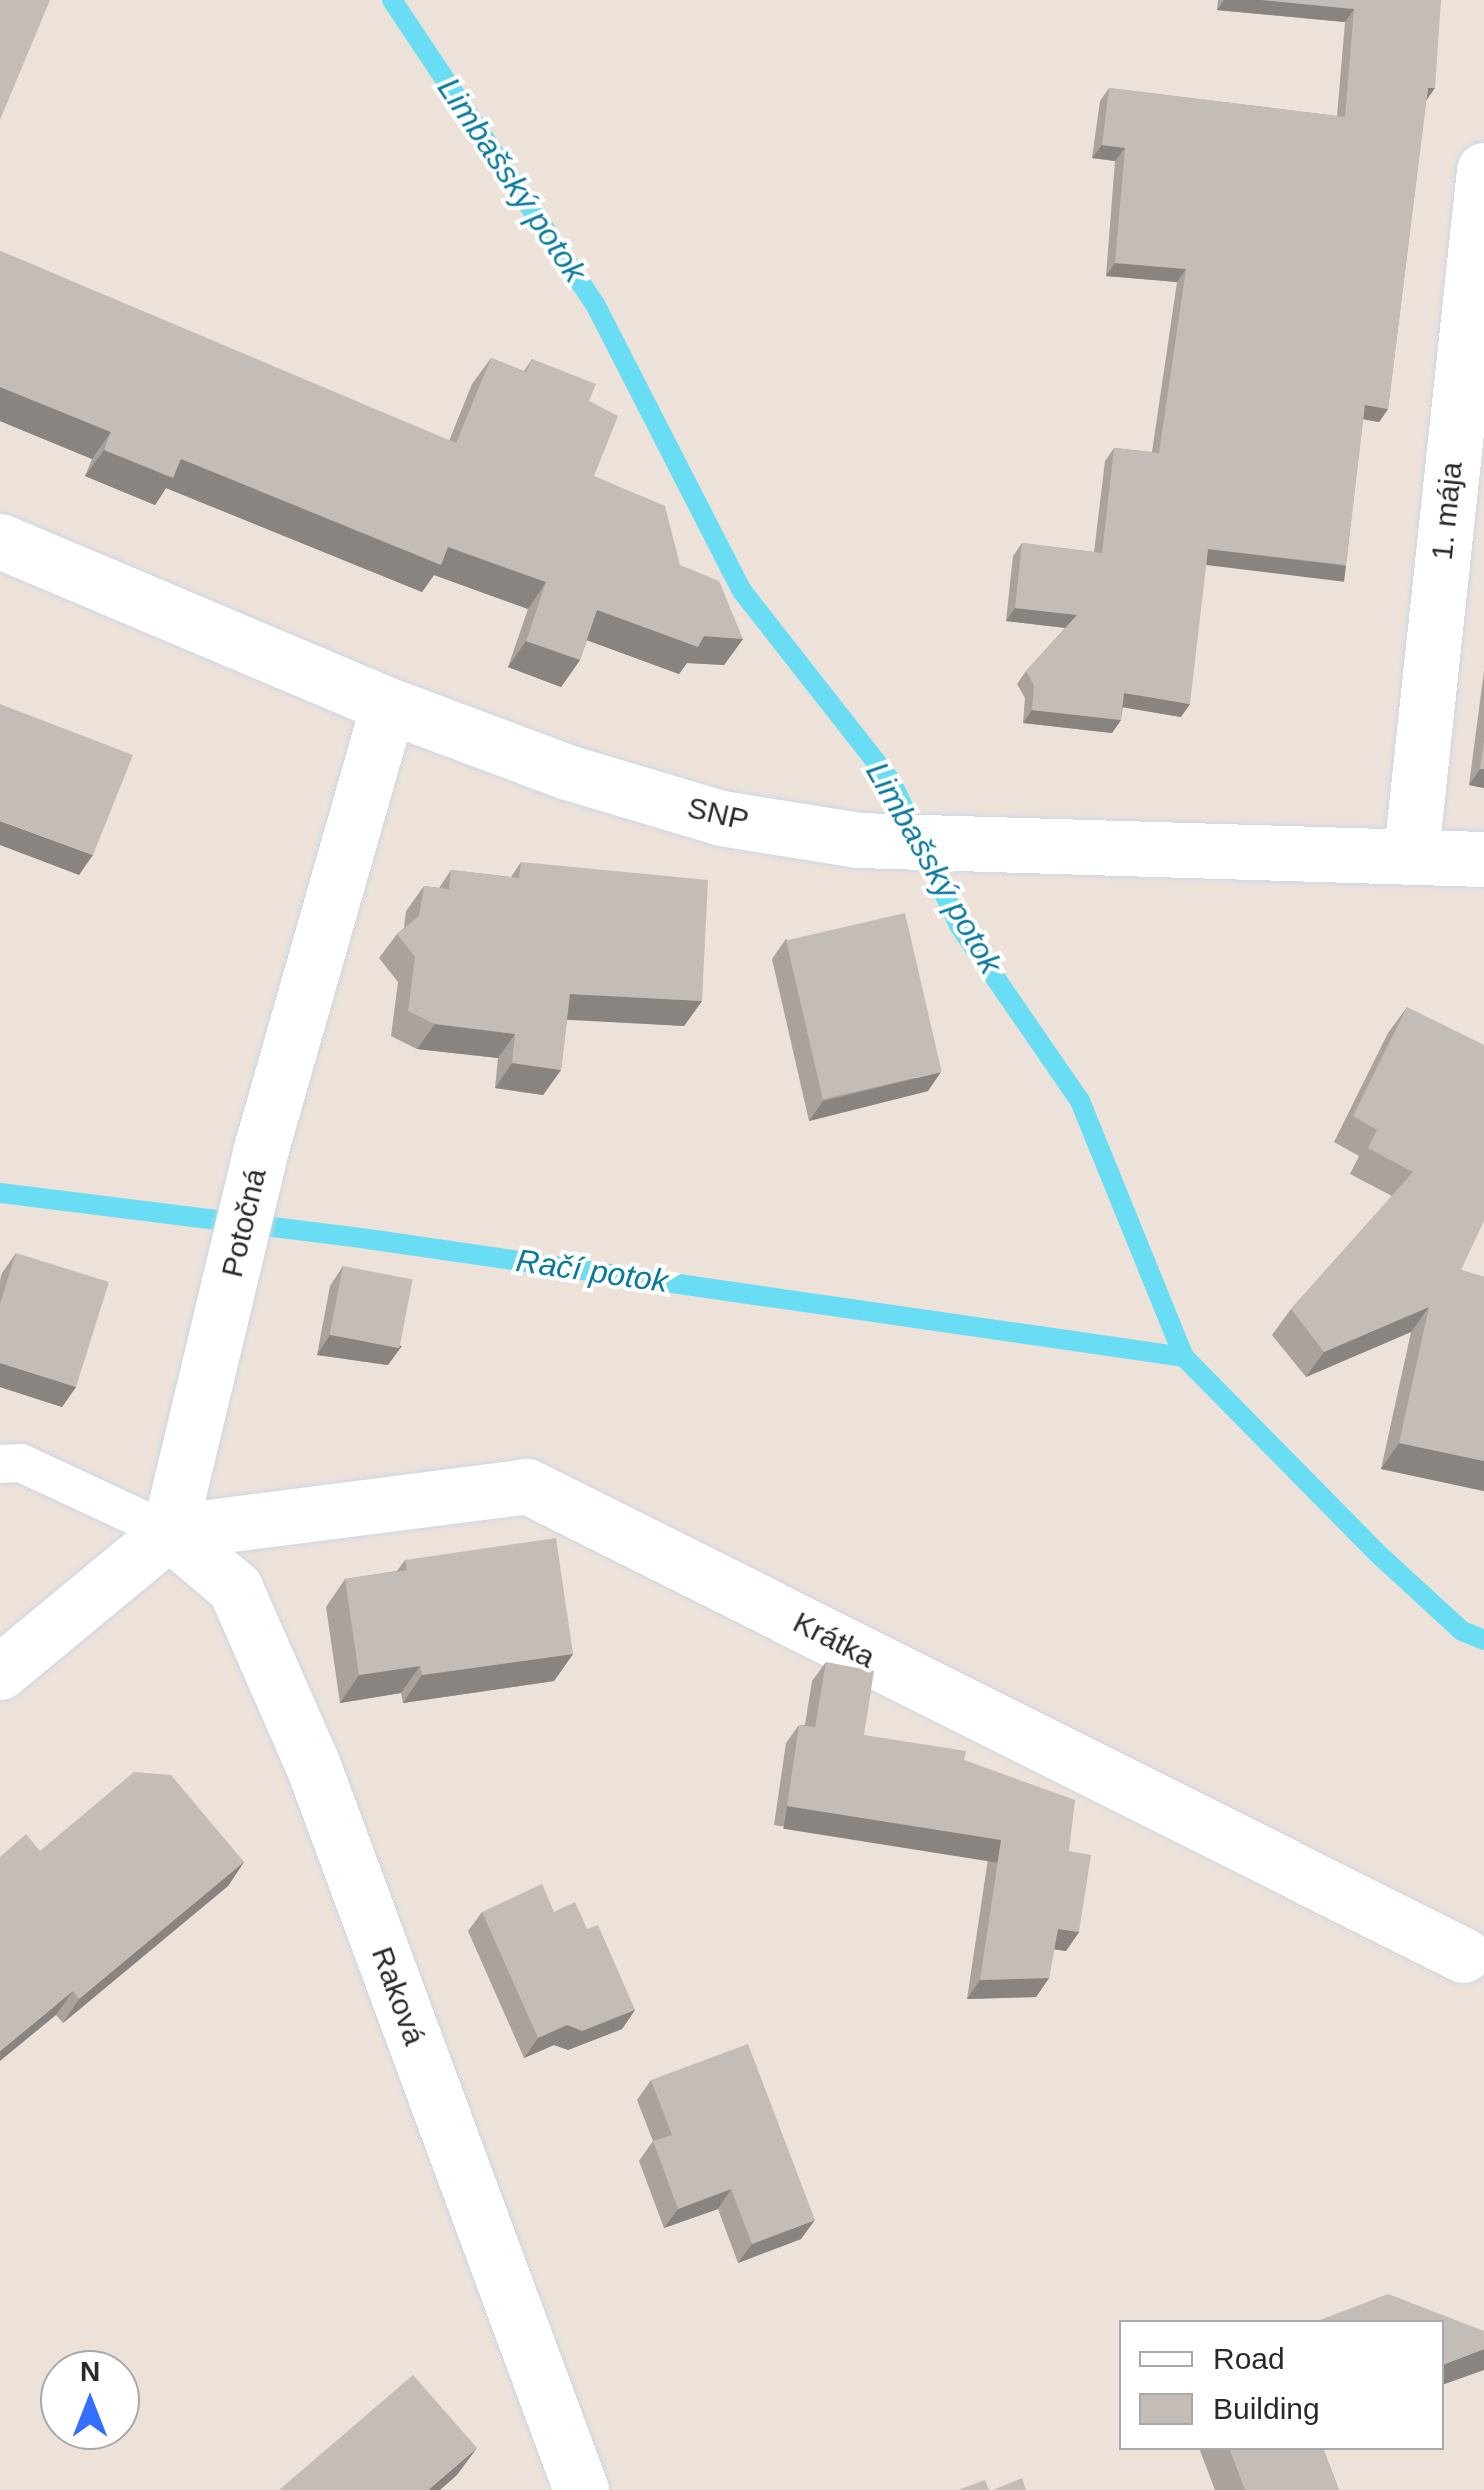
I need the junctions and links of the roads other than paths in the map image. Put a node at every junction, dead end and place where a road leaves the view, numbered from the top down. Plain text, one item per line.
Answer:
1 (1484, 170) edge
2 (0, 540) edge
3 (388, 704) junction
4 (1411, 853) junction
5 (1484, 859) edge
6 (0, 1464) edge
7 (169, 1532) junction
8 (0, 1672) edge
9 (1463, 1956) dead end
10 (581, 2490) edge

1 - 4 street, 1. mája
2 - 3 street, SNP
3 - 4 street, SNP
3 - 7 street, Potočná
4 - 5 street, SNP
6 - 7 lane
7 - 8 street
7 - 9 street, Krátka
7 - 10 street, Raková

